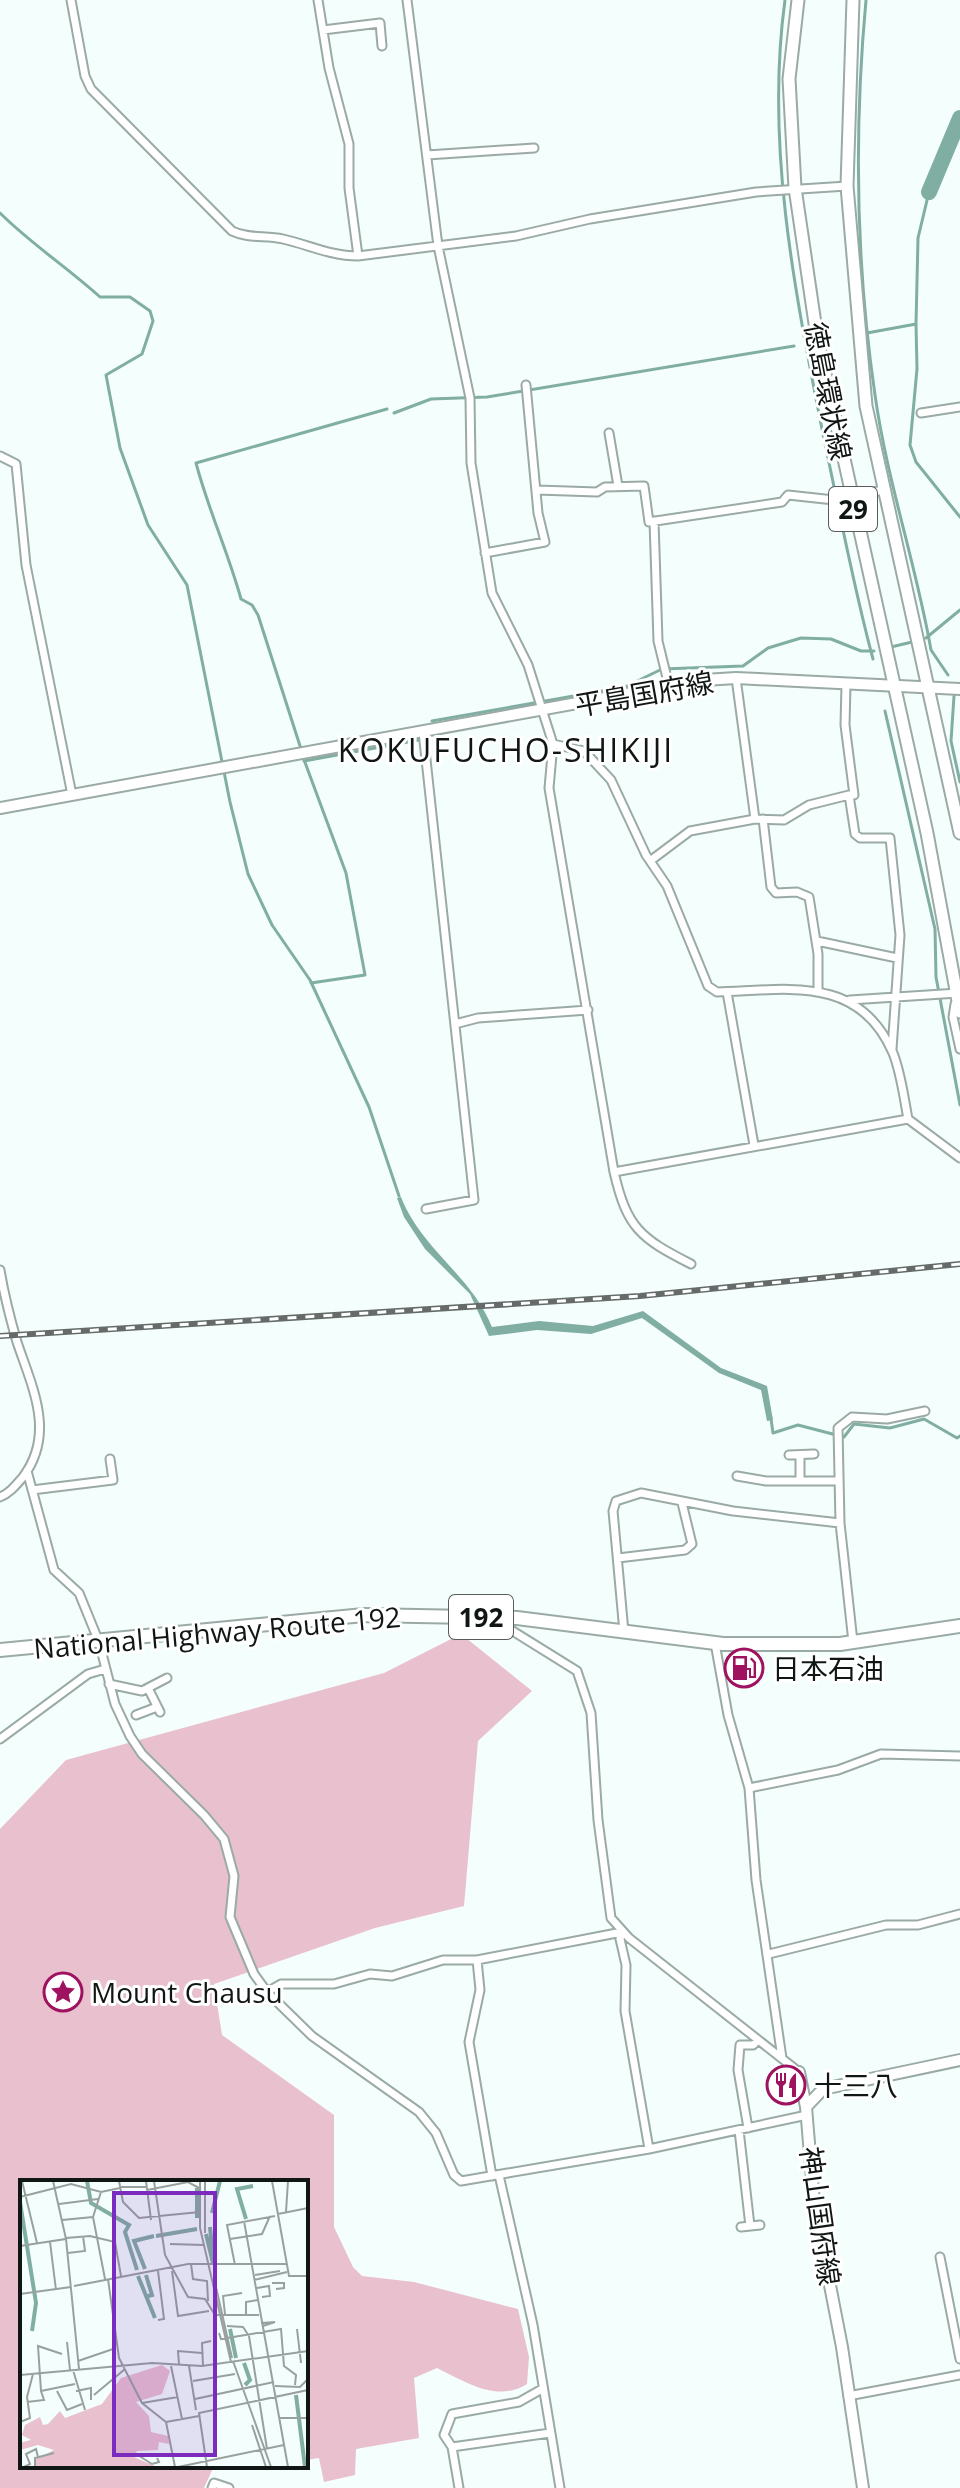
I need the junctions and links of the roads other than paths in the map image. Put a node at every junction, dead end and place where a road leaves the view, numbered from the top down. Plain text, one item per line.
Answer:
1 (71, 0) edge
2 (318, 0) edge
3 (407, 0) edge
4 (798, 0) edge
5 (853, 0) edge
6 (323, 30) junction
7 (382, 46) dead end
8 (534, 148) dead end
9 (427, 155) junction
10 (847, 186) junction
11 (787, 188) junction
12 (438, 246) junction
13 (358, 256) junction
14 (526, 388) dead end
15 (960, 407) edge
16 (921, 413) dead end
17 (609, 433) dead end
18 (0, 456) edge
19 (618, 486) junction
20 (537, 490) junction
21 (883, 490) junction
22 (841, 499) junction
23 (654, 521) junction
24 (485, 553) junction
25 (736, 678) junction
26 (846, 685) junction
27 (669, 686) junction
28 (892, 687) junction
29 (927, 687) junction
30 (960, 689) edge
31 (542, 706) junction
32 (423, 732) junction
33 (553, 744) junction
34 (72, 795) junction
35 (849, 795) junction
36 (0, 808) edge
37 (759, 819) junction
38 (960, 833) edge
39 (650, 861) junction
40 (817, 941) junction
41 (897, 958) junction
42 (818, 990) junction
43 (727, 992) junction
44 (958, 993) edge
45 (896, 998) junction
46 (848, 1000) junction
47 (588, 1010) junction
48 (960, 1012) edge
49 (455, 1024) junction
50 (960, 1049) edge
51 (892, 1051) junction
52 (908, 1119) junction
53 (754, 1145) junction
54 (960, 1158) edge
55 (614, 1172) junction
56 (426, 1209) dead end
57 (691, 1264) dead end
58 (0, 1270) edge
59 (925, 1411) dead end
60 (814, 1454) dead end
61 (789, 1455) dead end
62 (800, 1455) junction
63 (110, 1459) dead end
64 (27, 1471) junction
65 (737, 1476) dead end
66 (800, 1481) junction
67 (838, 1481) junction
68 (32, 1490) junction
69 (0, 1497) edge
70 (682, 1503) junction
71 (840, 1523) junction
72 (618, 1558) junction
73 (489, 1617) junction
74 (960, 1626) edge
75 (624, 1632) junction
76 (99, 1642) junction
77 (853, 1642) junction
78 (715, 1643) junction
79 (0, 1650) edge
80 (105, 1669) junction
81 (167, 1678) dead end
82 (109, 1684) junction
83 (148, 1688) junction
84 (136, 1715) dead end
85 (0, 1739) edge
86 (960, 1756) edge
87 (749, 1788) junction
88 (960, 1914) edge
89 (622, 1932) junction
90 (769, 1954) junction
91 (477, 1960) junction
92 (267, 1992) junction
93 (758, 2040) junction
94 (782, 2058) junction
95 (960, 2060) edge
96 (799, 2072) junction
97 (823, 2089) junction
98 (806, 2111) junction
99 (748, 2128) junction
100 (739, 2130) junction
101 (649, 2149) junction
102 (496, 2175) junction
103 (760, 2225) dead end
104 (940, 2257) dead end
105 (960, 2359) edge
106 (960, 2375) edge
107 (542, 2389) junction
108 (848, 2396) junction
109 (550, 2433) junction
110 (452, 2447) junction
111 (212, 2488) edge
112 (229, 2488) edge
113 (459, 2488) edge
114 (560, 2488) edge
115 (863, 2488) edge

1 - 13 street
2 - 6 street
3 - 9 street
4 - 11 main road, 徳島環状線 / 29
5 - 10 main road, 徳島環状線 / 29
6 - 7 street
6 - 13 street
8 - 9 street
9 - 12 street
10 - 11 street
10 - 21 main road, 徳島環状線 / 29
11 - 12 street
11 - 22 main road, 徳島環状線 / 29
12 - 13 street
12 - 24 street
14 - 20 street
15 - 16 street
17 - 19 street
18 - 34 street
19 - 20 street
19 - 23 street
20 - 24 street
21 - 22 street
21 - 29 main road, 徳島環状線 / 29
22 - 23 street
22 - 28 main road, 徳島環状線 / 29
23 - 27 street
24 - 31 street
25 - 26 main road, 平島国府線
25 - 27 main road, 平島国府線
25 - 37 street
26 - 28 main road, 平島国府線
26 - 35 street
27 - 31 main road, 平島国府線
28 - 29 main road, 平島国府線
28 - 44 main road, 徳島環状線 / 29
29 - 30 main road, 平島国府線
29 - 38 main road, 徳島環状線 / 29
31 - 32 main road, 平島国府線
31 - 33 street
32 - 34 main road, 平島国府線
32 - 49 street
33 - 39 street
33 - 47 street
34 - 36 main road, 平島国府線
35 - 37 street
35 - 41 street
37 - 39 street
37 - 40 street
39 - 43 street
40 - 41 street
40 - 42 street
41 - 45 street
42 - 43 street
42 - 46 street
43 - 53 street
44 - 45 street
44 - 48 main road, 徳島環状線 / 29
44 - 50 street
45 - 46 street
45 - 51 street
46 - 51 street
47 - 49 street
47 - 55 street
49 - 56 street
51 - 52 street
52 - 53 street
52 - 54 street
53 - 55 street
55 - 57 street
58 - 64 street
59 - 67 street
60 - 62 street
61 - 62 street
62 - 66 street
63 - 68 street
64 - 68 street
64 - 69 street
65 - 66 street
66 - 67 street
67 - 71 street
68 - 76 street
70 - 71 street
70 - 72 street
70 - 72 street
71 - 77 street
72 - 75 street
73 - 75 highway, National Highway Route 192 / 192
73 - 76 highway, National Highway Route 192 / 192
73 - 89 street
74 - 77 highway, National Highway Route 192 / 192
75 - 78 highway, National Highway Route 192 / 192
76 - 79 highway, National Highway Route 192 / 192
76 - 80 street
77 - 78 highway, National Highway Route 192 / 192
78 - 87 street
80 - 82 street
80 - 85 street
81 - 83 street
82 - 83 street
82 - 92 street
83 - 84 street
86 - 87 street
87 - 90 street
88 - 90 street
89 - 91 street
89 - 93 street
89 - 101 street
90 - 94 street
91 - 92 street
91 - 102 street
92 - 102 street
93 - 94 street
93 - 99 street
94 - 96 street
95 - 97 main road
96 - 97 main road
96 - 98 main road
97 - 98 main road, 神山国府線
98 - 99 street
98 - 108 main road, 神山国府線
99 - 100 street
100 - 101 street
100 - 103 street
101 - 102 street
102 - 107 street
104 - 105 street
106 - 108 street
107 - 109 street
107 - 110 street
108 - 115 main road, 神山国府線
109 - 110 street
109 - 114 street
110 - 113 street
111 - 112 street

